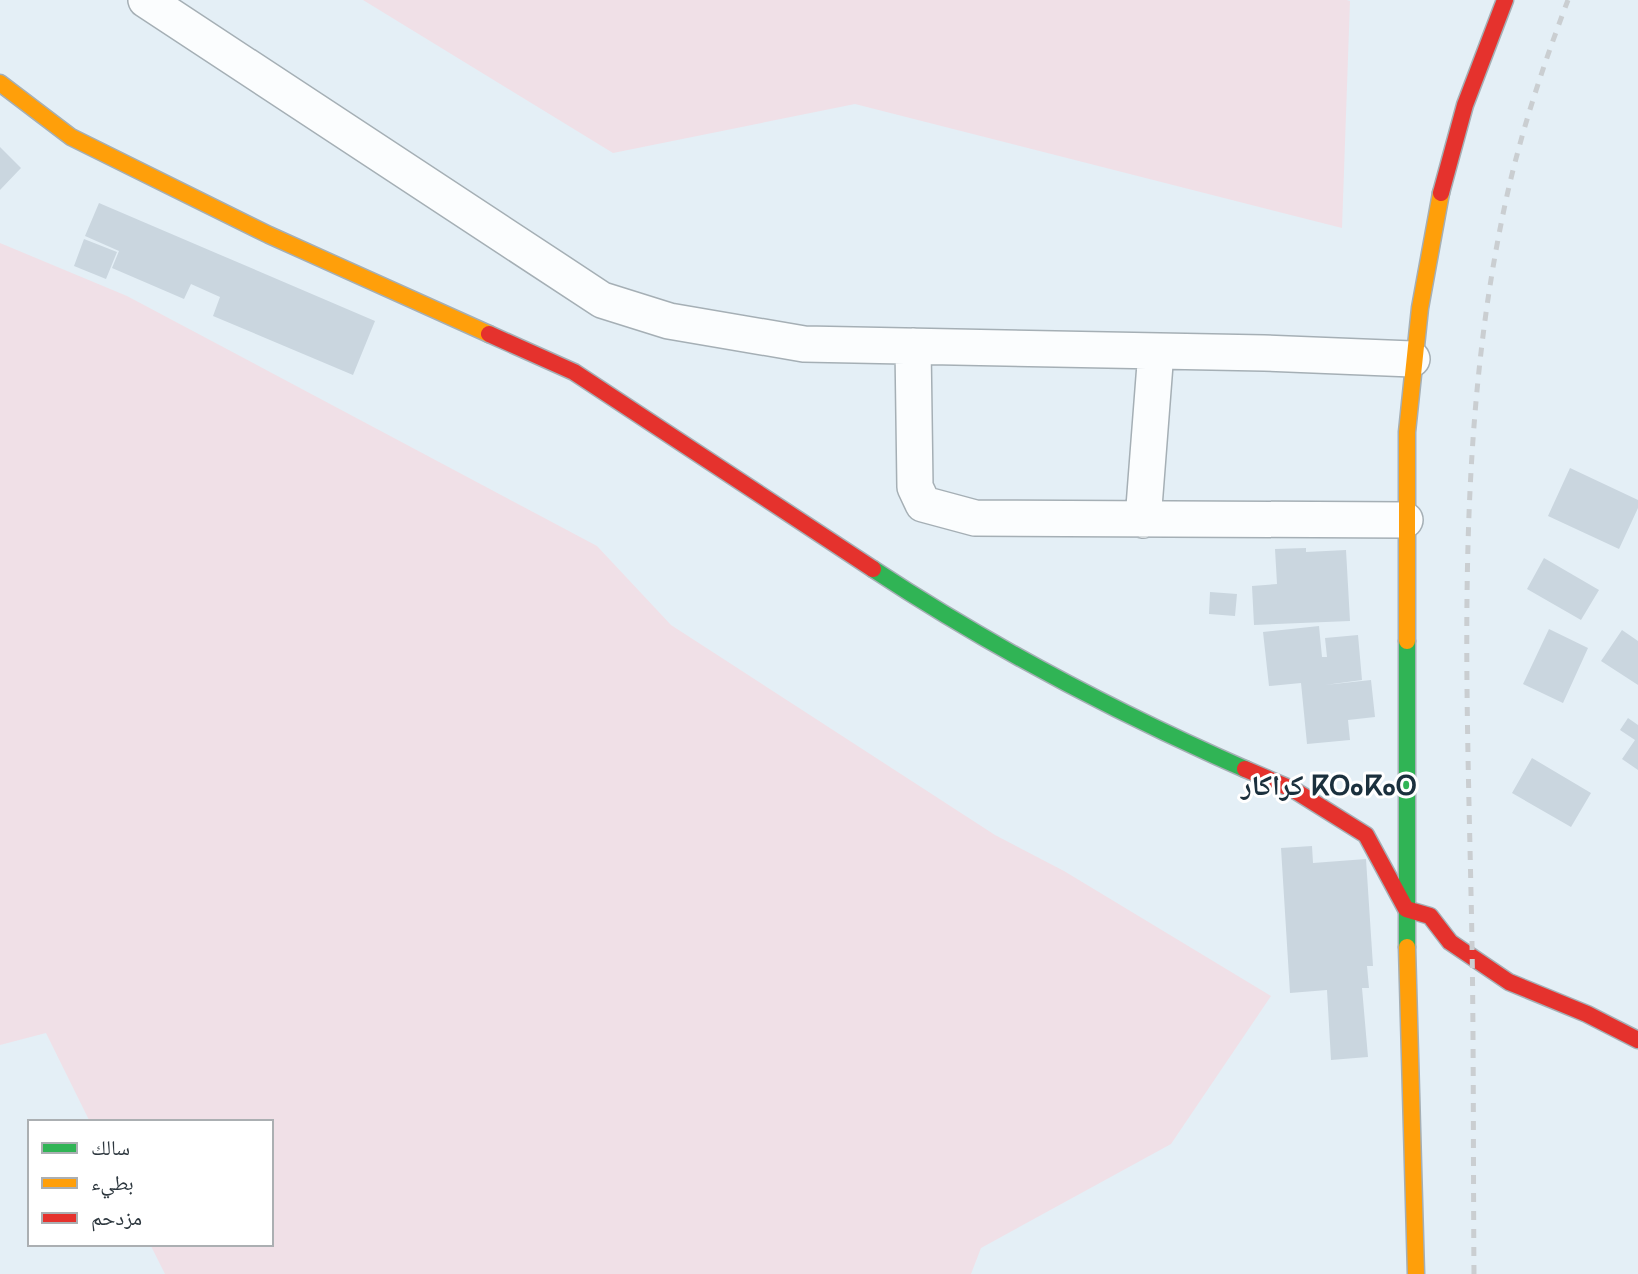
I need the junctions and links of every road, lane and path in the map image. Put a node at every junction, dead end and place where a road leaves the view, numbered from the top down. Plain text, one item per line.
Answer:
1 (146, 0) edge
2 (1505, 0) edge
3 (0, 83) edge
4 (913, 346) junction
5 (1156, 351) junction
6 (1412, 359) junction
7 (1143, 520) junction
8 (1405, 520) junction
9 (1406, 909) junction
10 (1638, 1040) edge
11 (1416, 1274) edge

1 - 4 street
2 - 6 street
3 - 9 street
4 - 5 street
4 - 7 street
5 - 6 street
5 - 7 street
6 - 8 street
7 - 8 street
8 - 9 street
9 - 10 street
9 - 11 street

